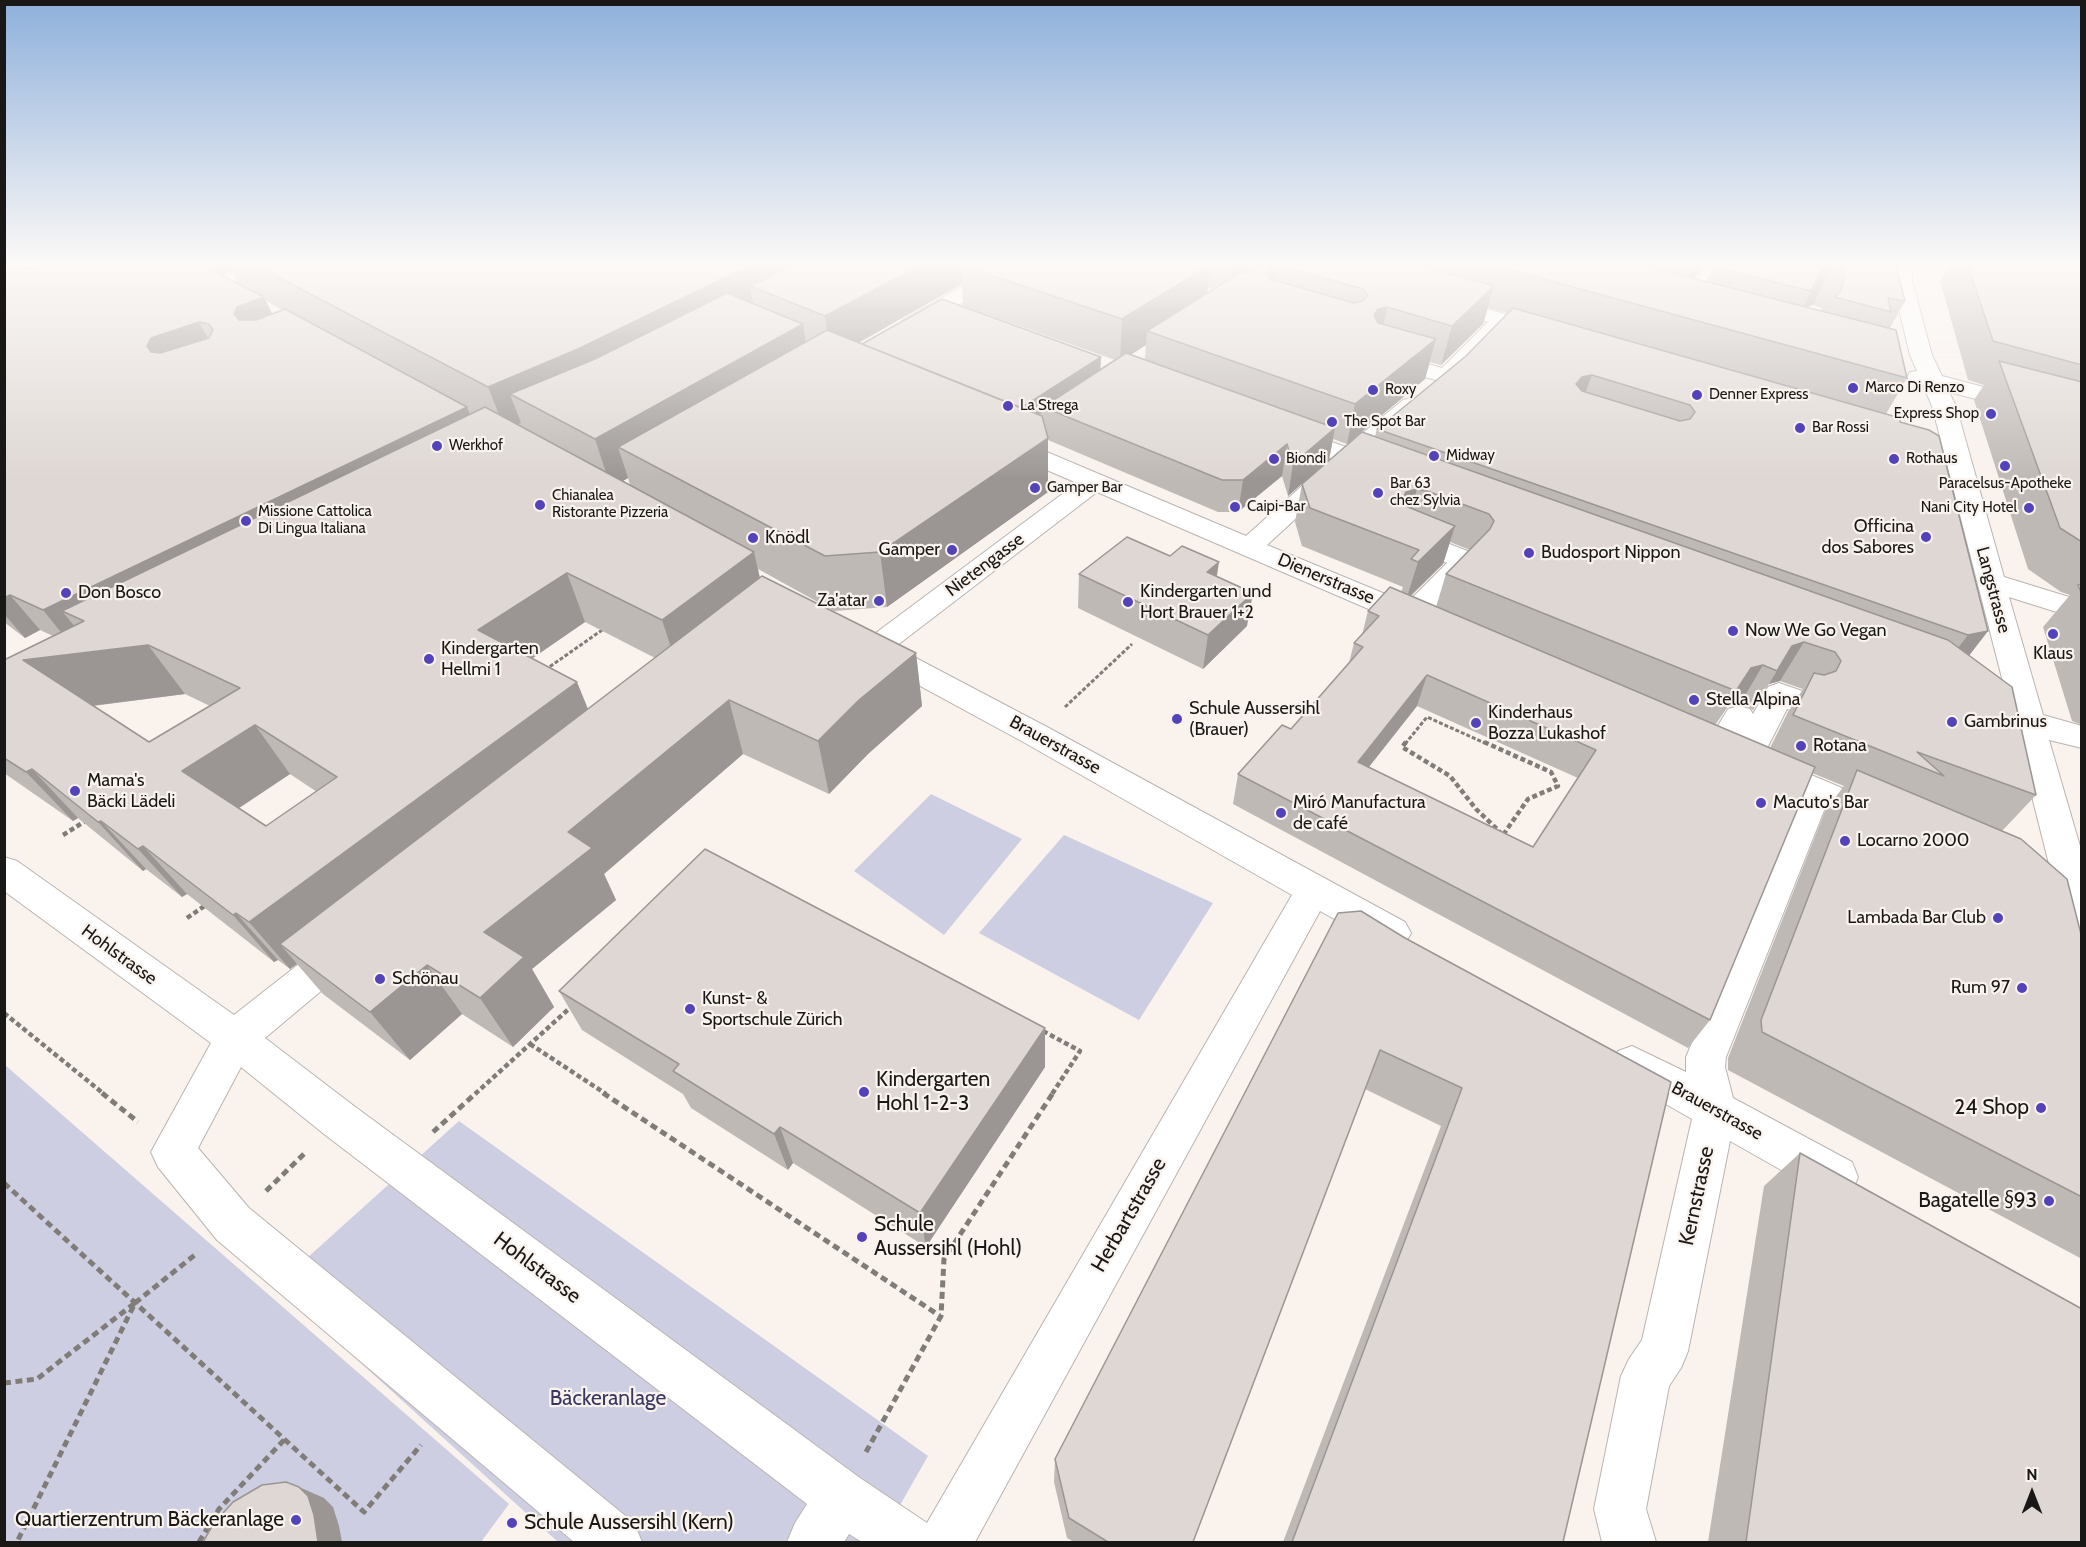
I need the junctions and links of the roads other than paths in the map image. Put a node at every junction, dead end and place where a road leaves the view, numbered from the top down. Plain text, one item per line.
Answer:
1 (1487, 335) edge
2 (1556, 335) edge
3 (1916, 335) edge
4 (1565, 338) edge
5 (1378, 356) edge
6 (1450, 372) junction
7 (1898, 372) edge
8 (1933, 381) junction
9 (2082, 420) edge
10 (1263, 424) edge
11 (990, 436) edge
12 (1348, 457) junction
13 (1401, 476) edge
14 (1095, 481) junction
15 (1407, 537) edge
16 (1250, 546) junction
17 (1990, 582) junction
18 (2082, 611) edge
19 (1411, 616) junction
20 (1443, 630) edge
21 (866, 643) joint
22 (1952, 677) edge
23 (1797, 701) edge
24 (2026, 711) junction
25 (1739, 717) edge
26 (1689, 735) edge
27 (2082, 737) edge
28 (1733, 754) junction
29 (1815, 790) junction
30 (1901, 827) edge
31 (4, 871) edge
32 (2008, 874) edge
33 (1314, 889) junction
34 (2080, 907) edge
35 (366, 932) edge
36 (1418, 947) edge
37 (222, 1029) junction
38 (1603, 1048) edge
39 (1715, 1110) junction
40 (1872, 1198) edge
41 (841, 1497) junction
42 (615, 1542) edge
43 (814, 1542) edge
44 (909, 1542) edge
45 (946, 1542) edge
46 (1629, 1542) edge

1 - 6 street
2 - 4 street
3 - 8 street, Langstrasse
5 - 6 street
6 - 12 street
7 - 8 street
8 - 9 street
8 - 17 street, Langstrasse
10 - 12 street
11 - 14 street, Dienerstrasse
12 - 13 street
12 - 16 street
14 - 16 street, Dienerstrasse
14 - 21 street, Nietengasse
15 - 19 street
16 - 19 street, Dienerstrasse
17 - 18 street
17 - 24 street, Langstrasse
19 - 20 street, Dienerstrasse
21 - 33 street, Brauerstrasse
22 - 24 street
23 - 28 street
24 - 27 street
24 - 34 street, Langstrasse
25 - 28 street
26 - 28 street
28 - 29 street
29 - 30 street
29 - 39 street, Kernstrasse
31 - 37 street, Hohlstrasse
32 - 34 street
33 - 36 street, Brauerstrasse
33 - 45 street, Herbartstrasse
35 - 37 street
37 - 41 street, Hohlstrasse
37 - 42 street
38 - 39 street, Brauerstrasse
39 - 40 street, Brauerstrasse
39 - 46 street, Kernstrasse
41 - 43 street
41 - 44 street, Hohlstrasse

